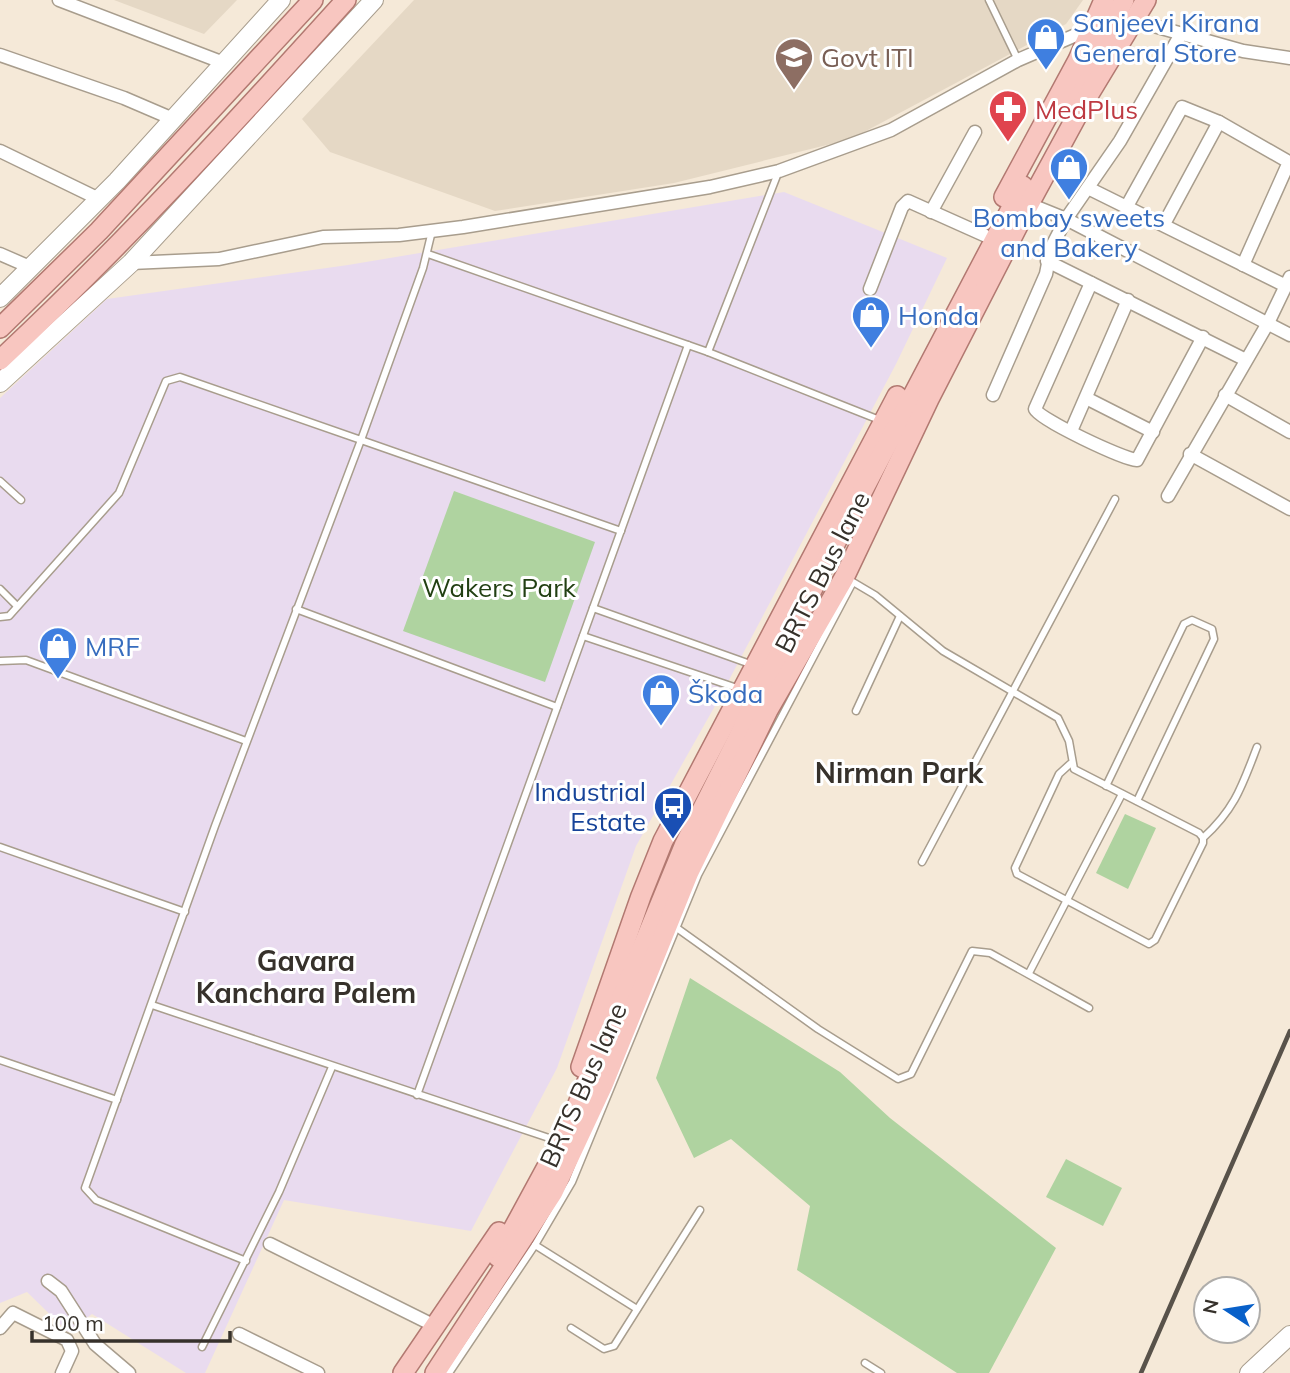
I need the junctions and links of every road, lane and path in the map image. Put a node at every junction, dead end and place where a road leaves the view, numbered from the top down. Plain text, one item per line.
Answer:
1 (59, 0) edge
2 (281, 0) edge
3 (313, 0) edge
4 (346, 0) edge
5 (374, 0) edge
6 (989, 0) edge
7 (1104, 0) edge
8 (1124, 0) edge
9 (1146, 0) edge
10 (1135, 21) junction
11 (1111, 24) junction
12 (1090, 28) junction
13 (1181, 34) junction
14 (0, 55) edge
15 (1290, 58) edge
16 (1018, 60) junction
17 (224, 64) junction
18 (173, 119) junction
19 (1220, 122) junction
20 (975, 132) dead end
21 (0, 151) edge
22 (779, 171) junction
23 (1088, 188) junction
24 (99, 199) junction
25 (1029, 204) junction
26 (1127, 205) junction
27 (931, 212) junction
28 (1066, 219) junction
29 (1164, 224) junction
30 (432, 231) junction
31 (984, 235) junction
32 (0, 254) edge
33 (428, 254) junction
34 (1047, 261) junction
35 (131, 263) junction
36 (1243, 265) junction
37 (32, 268) junction
38 (1288, 282) edge
39 (1091, 283) junction
40 (870, 289) dead end
41 (0, 298) edge
42 (1128, 300) junction
43 (1268, 323) junction
44 (0, 328) edge
45 (1290, 335) edge
46 (1203, 337) junction
47 (688, 345) junction
48 (708, 352) junction
49 (1244, 359) junction
50 (0, 360) edge
51 (0, 383) edge
52 (993, 395) dead end
53 (1225, 395) junction
54 (1086, 398) junction
55 (884, 422) junction
56 (1071, 431) junction
57 (1153, 432) junction
58 (1290, 432) edge
59 (361, 440) junction
60 (1190, 454) junction
61 (0, 481) edge
62 (1168, 496) dead end
63 (1115, 499) dead end
64 (21, 500) dead end
65 (1290, 509) edge
66 (621, 531) junction
67 (0, 589) edge
68 (17, 606) junction
69 (593, 608) junction
70 (296, 609) junction
71 (900, 616) junction
72 (0, 617) edge
73 (583, 636) junction
74 (0, 661) edge
75 (777, 675) junction
76 (1012, 690) junction
77 (765, 700) junction
78 (557, 707) junction
79 (856, 711) dead end
80 (246, 741) junction
81 (1257, 747) dead end
82 (1070, 764) junction
83 (1107, 786) junction
84 (1122, 794) junction
85 (1137, 801) junction
86 (1203, 838) junction
87 (0, 847) edge
88 (922, 862) dead end
89 (1066, 902) junction
90 (185, 912) junction
91 (673, 925) junction
92 (1029, 973) junction
93 (152, 1005) junction
94 (1089, 1008) dead end
95 (0, 1060) edge
96 (332, 1067) junction
97 (417, 1095) junction
98 (117, 1100) junction
99 (549, 1138) junction
100 (700, 1210) dead end
101 (270, 1244) dead end
102 (535, 1245) junction
103 (246, 1261) junction
104 (48, 1281) dead end
105 (637, 1309) junction
106 (437, 1327) junction
107 (0, 1328) edge
108 (571, 1328) dead end
109 (239, 1334) dead end
110 (1290, 1335) edge
111 (202, 1348) dead end
112 (865, 1363) dead end
113 (62, 1373) edge
114 (129, 1373) edge
115 (318, 1373) edge
116 (403, 1373) edge
117 (420, 1373) edge
118 (435, 1373) edge
119 (449, 1373) edge
120 (881, 1373) edge
121 (1250, 1373) edge

1 - 17 street
2 - 17 street
3 - 44 main road
4 - 50 main road
5 - 35 street
6 - 16 lane
7 - 12 main road
8 - 11 main road, BRTS Bus lane
9 - 10 main road
10 - 11 street
10 - 13 street
10 - 25 main road
11 - 12 street
11 - 75 main road, BRTS Bus lane
12 - 16 street
12 - 31 main road
13 - 15 street
13 - 23 street
14 - 18 street
16 - 22 street
17 - 18 street
18 - 24 street
19 - 26 street
19 - 29 street
19 - 36 street
20 - 27 street
21 - 24 street
22 - 30 street
22 - 48 lane
23 - 26 street
23 - 28 street
24 - 37 street
25 - 28 street
25 - 75 main road
26 - 29 street
27 - 31 street
27 - 40 street
28 - 34 street
28 - 43 street
29 - 36 street
30 - 33 lane
30 - 35 street
31 - 55 main road
32 - 37 street
33 - 47 lane
33 - 59 lane
34 - 39 street
34 - 52 street
35 - 51 street
36 - 38 street
37 - 41 street
38 - 43 street
39 - 42 street
39 - 56 street
42 - 46 street
42 - 54 street
43 - 45 street
43 - 49 street
46 - 49 street
46 - 57 street
47 - 48 lane
47 - 66 lane
48 - 55 lane
49 - 53 street
53 - 58 street
53 - 60 street
54 - 56 street
54 - 57 street
55 - 75 main road
56 - 57 street
59 - 66 lane
59 - 68 lane
59 - 70 lane
60 - 62 street
60 - 65 street
61 - 64 lane
63 - 76 lane
66 - 69 lane
67 - 68 lane
68 - 72 lane
69 - 73 lane
69 - 75 lane
70 - 78 lane
70 - 80 lane
71 - 75 lane
71 - 76 lane
71 - 79 lane
73 - 77 lane
73 - 78 lane
74 - 80 lane
75 - 77 main road
75 - 77 main road
76 - 82 lane
76 - 88 lane
77 - 91 main road
77 - 99 main road
77 - 117 main road, BRTS Bus lane
78 - 97 lane
80 - 90 lane
81 - 86 lane
82 - 83 lane
82 - 89 lane
83 - 84 lane
83 - 85 lane
84 - 85 lane
84 - 89 lane
85 - 86 lane
86 - 89 lane
87 - 90 lane
89 - 92 lane
90 - 93 lane
91 - 92 lane
91 - 102 lane
91 - 118 main road
92 - 94 lane
93 - 96 lane
93 - 98 lane
95 - 98 lane
96 - 97 lane
96 - 103 lane
97 - 99 lane
98 - 103 lane
99 - 106 main road
100 - 105 lane
101 - 106 street
102 - 105 lane
102 - 119 lane
103 - 111 lane
104 - 114 street
105 - 108 lane
106 - 116 main road
107 - 113 street
109 - 115 street
110 - 121 street
112 - 120 lane

